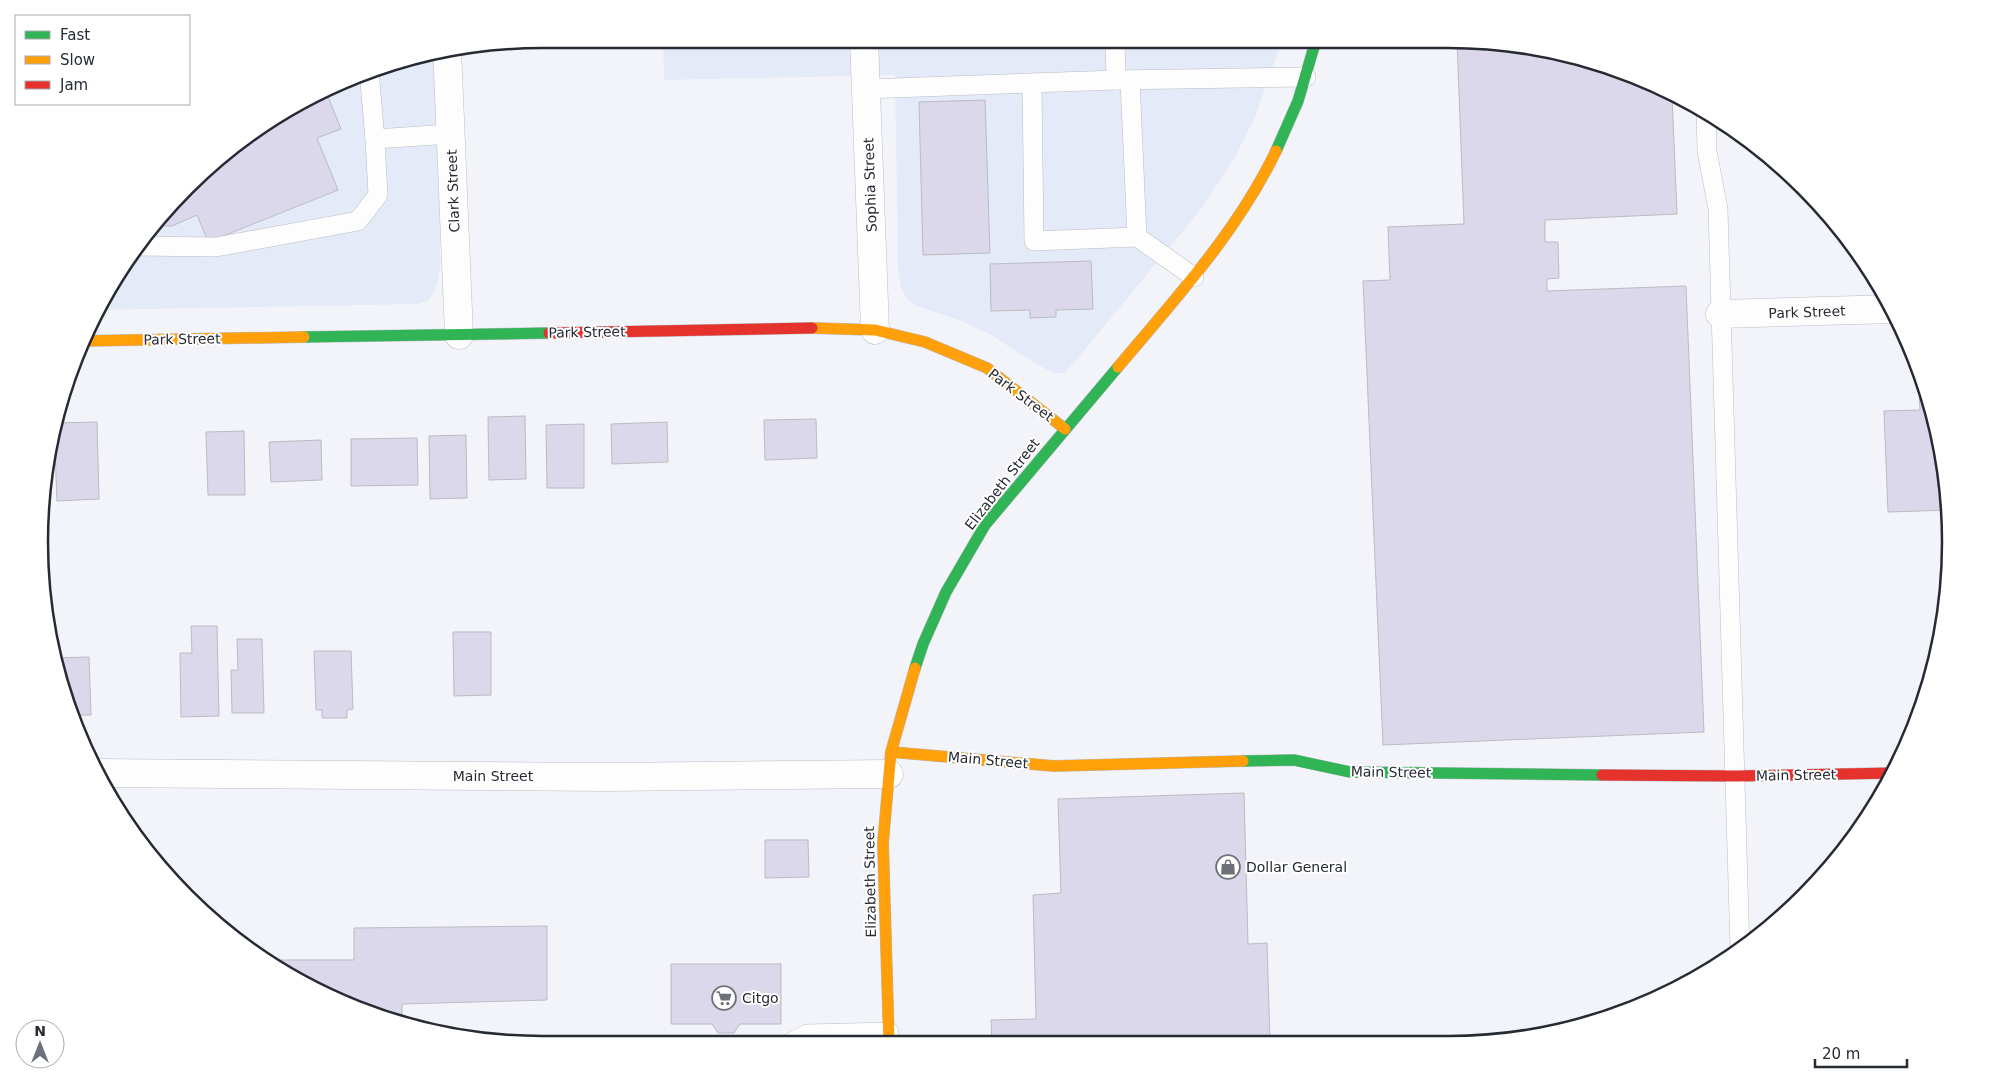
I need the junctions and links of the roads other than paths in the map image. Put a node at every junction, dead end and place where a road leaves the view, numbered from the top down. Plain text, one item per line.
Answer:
1 (864, 48) edge
2 (1117, 48) edge
3 (1314, 48) edge
4 (447, 57) edge
5 (1306, 77) junction
6 (370, 79) edge
7 (1123, 80) junction
8 (1032, 84) junction
9 (866, 88) junction
10 (1706, 121) edge
11 (451, 134) junction
12 (375, 139) junction
13 (1137, 238) junction
14 (146, 246) edge
15 (1194, 276) junction
16 (1884, 309) edge
17 (1720, 314) junction
18 (875, 330) junction
19 (459, 335) junction
20 (90, 341) edge
21 (1066, 429) junction
22 (890, 763) junction
23 (104, 772) edge
24 (1886, 772) edge
25 (1735, 776) junction
26 (1740, 941) edge
27 (803, 1036) edge
28 (862, 1036) edge
29 (889, 1036) edge

1 - 9 street, Sophia Street
2 - 7 lane
3 - 5 street, Elizabeth Street
4 - 11 street, Clark Street
5 - 7 lane
5 - 15 street, Elizabeth Street
6 - 12 lane
7 - 8 lane
7 - 13 lane
8 - 9 lane
8 - 13 lane
9 - 18 street, Sophia Street
10 - 17 lane
11 - 12 lane
11 - 19 street, Clark Street
12 - 14 lane
13 - 15 lane
15 - 21 street, Elizabeth Street
16 - 17 street, Park Street
17 - 25 lane
18 - 19 street, Park Street
18 - 21 street, Park Street
19 - 20 street, Park Street
21 - 22 street, Elizabeth Street
22 - 23 street, Main Street
22 - 25 street, Main Street
22 - 29 street, Elizabeth Street
24 - 25 street, Main Street
25 - 26 lane
27 - 28 lane

